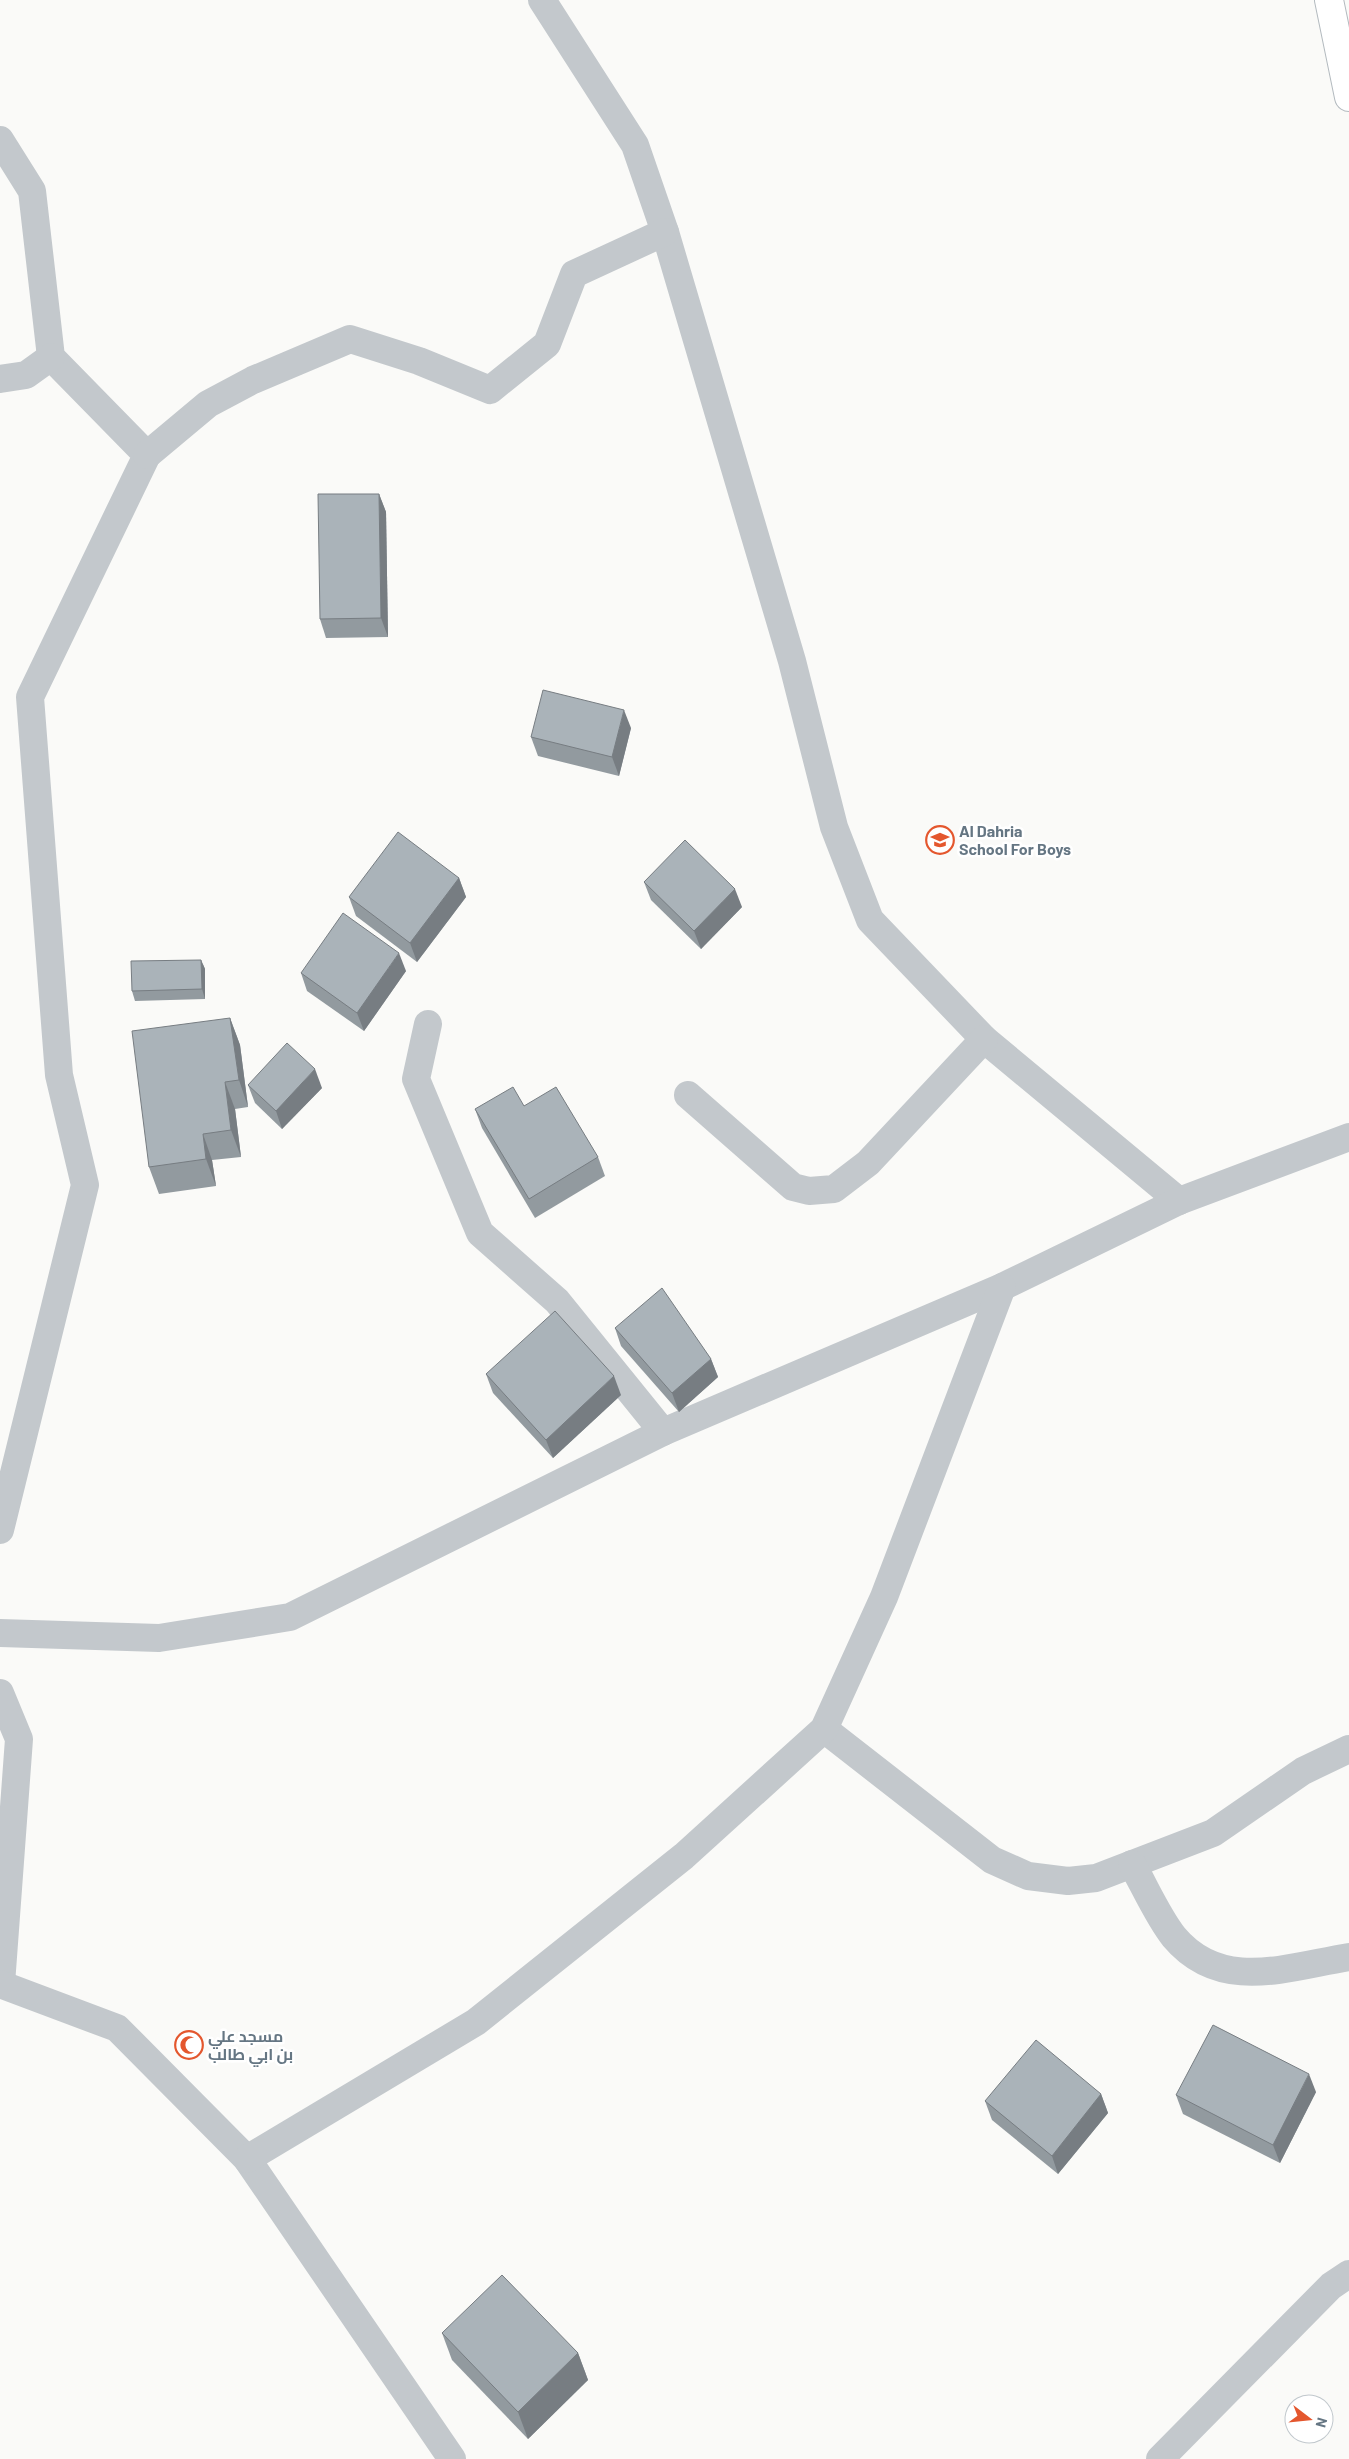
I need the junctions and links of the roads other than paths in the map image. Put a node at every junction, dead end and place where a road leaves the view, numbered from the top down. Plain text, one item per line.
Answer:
1 (542, 0) edge
2 (1329, 0) edge
3 (1349, 98) edge
4 (0, 140) edge
5 (665, 232) junction
6 (51, 357) junction
7 (0, 379) edge
8 (147, 455) junction
9 (428, 1024) dead end
10 (984, 1040) junction
11 (688, 1095) dead end
12 (1349, 1137) edge
13 (1179, 1202) junction
14 (1002, 1287) junction
15 (663, 1432) junction
16 (0, 1530) edge
17 (0, 1633) edge
18 (0, 1694) edge
19 (824, 1729) junction
20 (1349, 1749) edge
21 (1132, 1864) junction
22 (1349, 1957) edge
23 (1, 1984) edge
24 (247, 2159) junction
25 (1349, 2274) edge
26 (452, 2459) edge
27 (1160, 2459) edge

1 - 5 street
2 - 3 main road
4 - 6 street
5 - 8 street
5 - 10 street
6 - 7 street
6 - 8 street
8 - 16 street
9 - 15 street
10 - 11 street
10 - 13 street
12 - 13 street
13 - 14 street
14 - 15 street
14 - 19 street
15 - 17 street
18 - 23 street
19 - 21 street
19 - 24 street
20 - 21 street
21 - 22 street
23 - 24 street
24 - 26 street
25 - 27 street

